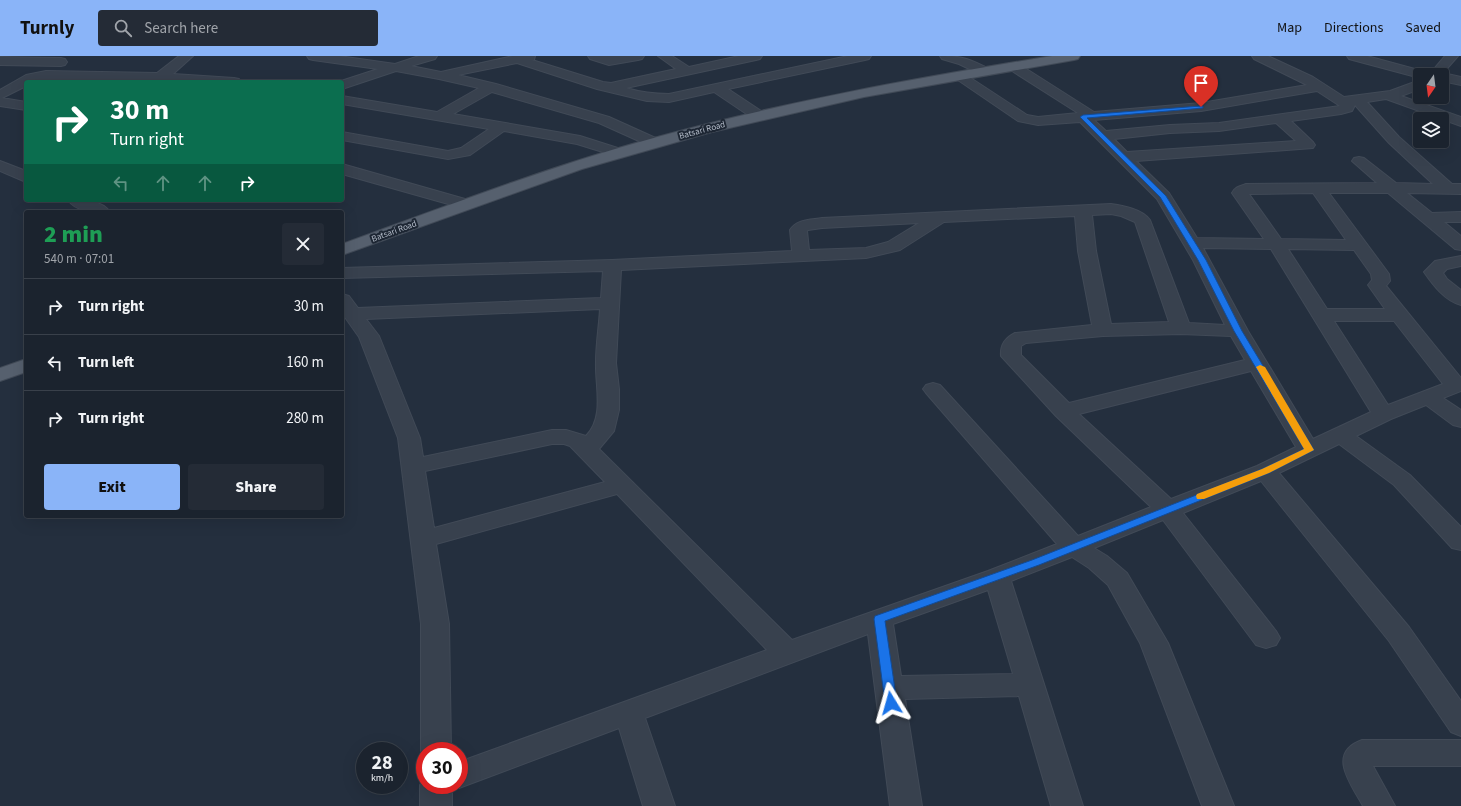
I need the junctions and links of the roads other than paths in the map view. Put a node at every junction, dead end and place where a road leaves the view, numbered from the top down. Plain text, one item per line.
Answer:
1 (187, 56) edge
2 (314, 56) edge
3 (431, 56) edge
4 (533, 56) edge
5 (594, 56) edge
6 (638, 56) edge
7 (664, 56) edge
8 (865, 56) edge
9 (946, 56) edge
10 (1074, 56) edge
11 (1258, 56) edge
12 (1353, 56) edge
13 (750, 57) edge
14 (1451, 57) edge
15 (5, 59) edge
16 (516, 60) junction
17 (1014, 61) edge
18 (75, 62) dead end
19 (162, 64) dead end
20 (177, 64) junction
21 (398, 68) junction
22 (1441, 68) edge
23 (686, 71) junction
24 (984, 71) junction
25 (1413, 73) edge
26 (439, 75) junction
27 (569, 75) junction
28 (958, 76) junction
29 (770, 77) junction
30 (161, 78) junction
31 (1449, 78) edge
32 (29, 80) edge
33 (186, 80) edge
34 (1461, 81) edge
35 (24, 83) edge
36 (344, 85) edge
37 (491, 87) junction
38 (611, 87) junction
39 (1319, 87) junction
40 (1413, 87) edge
41 (717, 88) junction
42 (0, 95) edge
43 (522, 96) junction
44 (1388, 96) junction
45 (1356, 99) junction
46 (344, 100) edge
47 (1341, 100) junction
48 (0, 102) edge
49 (24, 106) edge
50 (440, 116) junction
51 (760, 116) junction
52 (1087, 116) junction
53 (1280, 119) junction
54 (1461, 122) edge
55 (501, 127) junction
56 (344, 136) edge
57 (1102, 136) junction
58 (655, 142) junction
59 (618, 153) junction
60 (1124, 157) junction
61 (1359, 161) dead end
62 (0, 166) edge
63 (344, 170) edge
64 (24, 176) edge
65 (1317, 188) junction
66 (1392, 188) junction
67 (1455, 189) edge
68 (80, 202) edge
69 (466, 204) junction
70 (98, 210) edge
71 (1084, 210) junction
72 (1461, 217) edge
73 (939, 218) junction
74 (1428, 218) junction
75 (1192, 243) junction
76 (1277, 245) junction
77 (1358, 245) junction
78 (1461, 246) edge
79 (344, 249) edge
80 (801, 256) junction
81 (1461, 261) edge
82 (612, 265) junction
83 (344, 273) edge
84 (1461, 299) edge
85 (610, 303) junction
86 (347, 307) edge
87 (1321, 315) junction
88 (1400, 315) junction
89 (1181, 328) junction
90 (1103, 330) junction
91 (1238, 331) junction
92 (1258, 362) junction
93 (24, 366) edge
94 (0, 375) edge
95 (1458, 385) edge
96 (933, 389) dead end
97 (1428, 397) junction
98 (1064, 411) junction
99 (1383, 414) junction
100 (1461, 420) edge
101 (1341, 435) junction
102 (586, 449) junction
103 (1309, 450) junction
104 (413, 466) junction
105 (1265, 471) junction
106 (622, 485) junction
107 (1167, 509) junction
108 (423, 539) junction
109 (1461, 542) edge
110 (1074, 547) junction
111 (997, 577) junction
112 (879, 619) junction
113 (1266, 638) dead end
114 (787, 653) junction
115 (1030, 685) junction
116 (889, 688) junction
117 (628, 711) junction
118 (1461, 724) edge
119 (436, 742) edge
120 (1461, 753) edge
121 (468, 772) edge
122 (436, 794) edge
123 (436, 806) edge
124 (659, 806) edge
125 (906, 806) edge
126 (1067, 806) edge
127 (1218, 806) edge
128 (1379, 806) edge

1 - 20 street
2 - 21 street
3 - 21 street
4 - 16 street
5 - 6 street
7 - 23 street
8 - 29 street
9 - 24 street
10 - 17 main road, Batsari Road
11 - 39 street
12 - 25 street
13 - 23 street
13 - 29 street
14 - 22 street
15 - 18 street
16 - 26 street
16 - 27 street
17 - 24 main road, Batsari Road
17 - 52 street
19 - 20 street
20 - 30 street
21 - 26 street
21 - 36 street
23 - 38 street
24 - 28 main road, Batsari Road
26 - 37 street
27 - 38 street
27 - 43 street
28 - 51 main road, Batsari Road
28 - 52 street
29 - 41 street
30 - 32 street
30 - 33 street
31 - 34 street
35 - 42 street
37 - 43 street
37 - 50 street
38 - 41 street
39 - 47 street
39 - 52 street
40 - 44 street
41 - 51 street
43 - 58 street
44 - 45 street
44 - 54 street
45 - 47 street
45 - 67 street
46 - 50 street
47 - 53 street
48 - 49 street
50 - 55 street
51 - 58 main road, Batsari Road
52 - 57 street
53 - 57 street
53 - 60 street
55 - 56 street
55 - 59 street
57 - 60 street
58 - 59 main road, Batsari Road
59 - 69 main road, Batsari Road
60 - 75 street
61 - 66 street
62 - 64 street
63 - 69 street
65 - 66 street
65 - 76 street
65 - 77 street
66 - 67 street
66 - 74 street
68 - 70 street
69 - 79 main road, Batsari Road
71 - 73 street
71 - 89 street
71 - 90 street
72 - 74 street
73 - 80 street
73 - 80 street
74 - 78 street
75 - 76 street
75 - 91 street
76 - 77 street
76 - 87 street
77 - 88 street
80 - 82 street
81 - 84 street
82 - 83 street
82 - 85 street
85 - 86 street
85 - 102 street
86 - 104 street
87 - 88 street
87 - 99 street
88 - 95 street
89 - 90 street
89 - 91 street
90 - 98 street
91 - 92 street
92 - 98 street
92 - 103 street
93 - 94 main road
95 - 97 street
96 - 110 street
97 - 99 street
97 - 100 street
98 - 107 street
99 - 101 street
101 - 103 street
101 - 109 street
102 - 104 street
102 - 106 street
103 - 105 street
104 - 108 street
105 - 107 street
105 - 118 street
106 - 108 street
106 - 114 street
107 - 110 street
107 - 113 street
108 - 119 street
110 - 111 street
110 - 127 street
111 - 112 street
111 - 115 street
112 - 114 street
112 - 116 street
114 - 117 street
115 - 116 street
115 - 126 street
116 - 125 street
117 - 121 street
117 - 124 street
120 - 128 street
122 - 123 street

